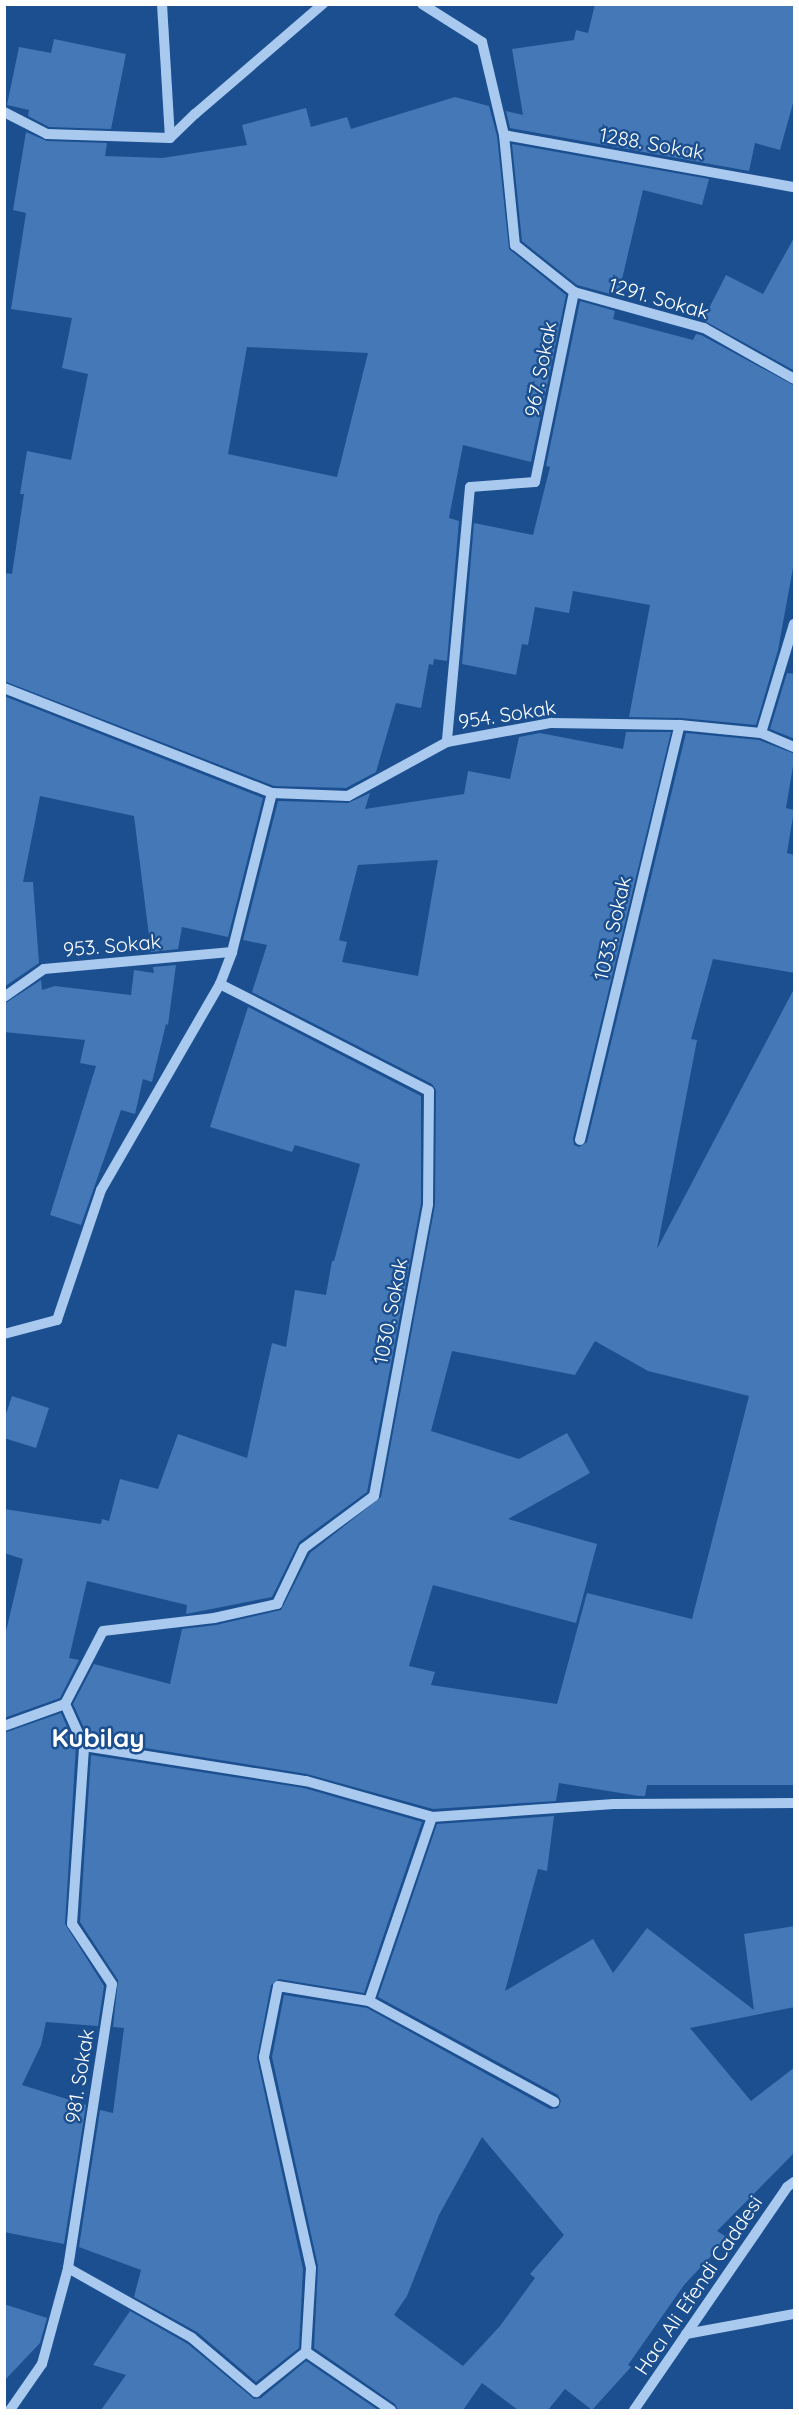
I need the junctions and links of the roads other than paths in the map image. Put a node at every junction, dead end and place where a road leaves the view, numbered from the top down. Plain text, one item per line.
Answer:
1 (162, 4) edge
2 (323, 4) edge
3 (423, 4) edge
4 (4, 112) edge
5 (504, 135) junction
6 (170, 138) junction
7 (795, 187) edge
8 (574, 292) junction
9 (795, 379) edge
10 (795, 624) edge
11 (4, 688) edge
12 (680, 725) junction
13 (761, 733) junction
14 (447, 742) junction
15 (795, 747) edge
16 (272, 793) junction
17 (232, 952) junction
18 (220, 984) junction
19 (4, 997) edge
20 (580, 1140) dead end
21 (4, 1334) edge
22 (65, 1704) junction
23 (4, 1726) edge
24 (84, 1746) junction
25 (795, 1803) edge
26 (432, 1817) junction
27 (369, 2001) junction
28 (555, 2102) dead end
29 (795, 2182) edge
30 (68, 2268) junction
31 (795, 2314) edge
32 (686, 2334) junction
33 (306, 2352) junction
34 (10, 2410) edge
35 (391, 2410) edge
36 (634, 2410) edge

1 - 6 street
2 - 6 street
3 - 5 street
4 - 6 street
5 - 7 street, 1288. Sokak
5 - 8 street
8 - 9 street, 1291. Sokak
8 - 14 street, 967. Sokak
10 - 13 street
11 - 16 street, 954. Sokak
12 - 13 street, 954. Sokak
12 - 14 street, 954. Sokak
12 - 20 street, 1033. Sokak
13 - 15 street, 954. Sokak
14 - 16 street, 954. Sokak
16 - 17 street
17 - 18 street
17 - 19 street, 953. Sokak
18 - 21 street
18 - 22 street, 1030. Sokak
22 - 23 street
22 - 24 street
24 - 26 street
24 - 30 street, 981. Sokak
25 - 26 street
26 - 27 street
27 - 28 street
27 - 33 street
29 - 32 street, Hacı Ali Efendi Caddesi
30 - 33 street
30 - 34 street, 981. Sokak
31 - 32 street
32 - 36 street, Hacı Ali Efendi Caddesi
33 - 35 street

